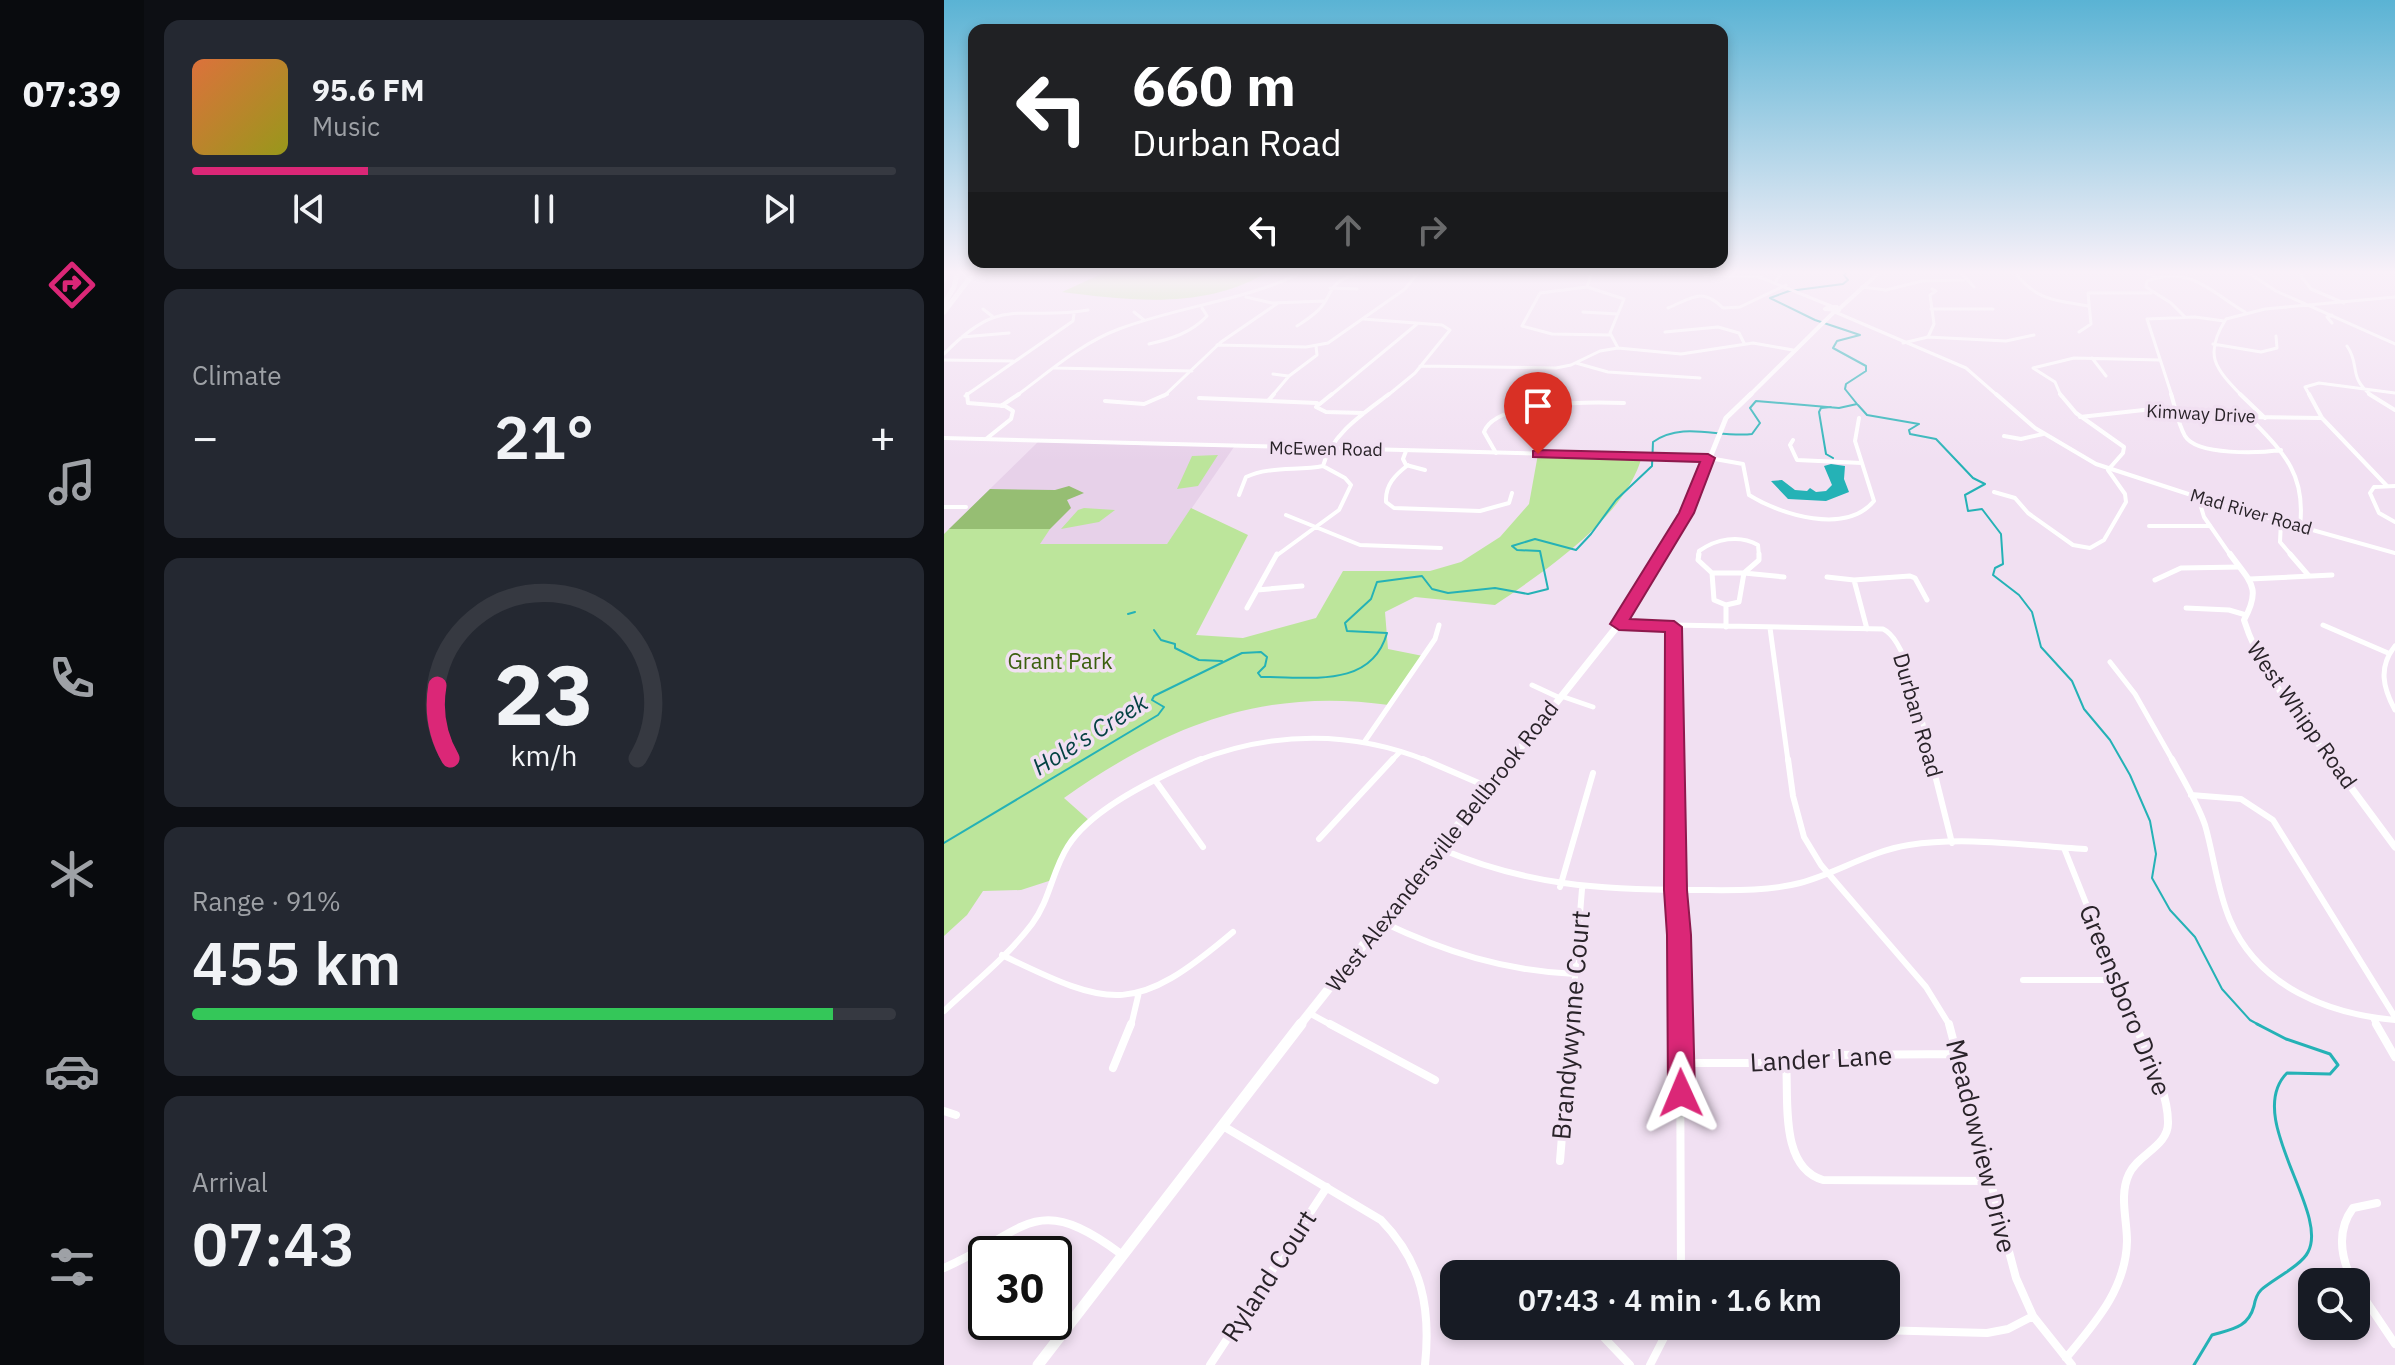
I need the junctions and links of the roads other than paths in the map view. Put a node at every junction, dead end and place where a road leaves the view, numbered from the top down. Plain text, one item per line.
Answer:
1 (964, 334) edge
2 (1001, 334) edge
3 (1054, 334) edge
4 (1110, 334) edge
5 (1181, 334) edge
6 (1233, 334) edge
7 (1343, 334) edge
8 (1405, 334) edge
9 (1446, 334) edge
10 (1559, 334) edge
11 (1739, 334) edge
12 (1810, 334) edge
13 (1883, 334) edge
14 (1929, 334) edge
15 (2152, 334) edge
16 (2218, 334) edge
17 (2373, 334) edge
18 (1610, 335) joint
19 (2034, 335) dead end
20 (2276, 336) dead end
21 (961, 337) junction
22 (1927, 337) junction
23 (1744, 343) junction
24 (1903, 343) junction
25 (1149, 344) dead end
26 (2213, 344) junction
27 (2395, 344) edge
28 (1217, 345) junction
29 (1316, 346) junction
30 (2347, 346) dead end
31 (1618, 348) junction
32 (1793, 350) junction
33 (944, 357) edge
34 (2092, 358) junction
35 (2160, 360) junction
36 (1014, 361) junction
37 (1576, 363) junction
38 (1420, 366) junction
39 (1055, 368) junction
40 (1193, 371) junction
41 (1273, 374) dead end
42 (1289, 376) junction
43 (2106, 376) dead end
44 (1700, 378) dead end
45 (2366, 390) junction
46 (2395, 393) edge
47 (1199, 398) dead end
48 (1105, 401) dead end
49 (1268, 402) junction
50 (1318, 403) junction
51 (1624, 403) dead end
52 (1001, 406) junction
53 (2175, 409) junction
54 (2395, 410) edge
55 (1365, 413) junction
56 (2079, 417) junction
57 (2250, 417) junction
58 (1859, 418) dead end
59 (2265, 418) junction
60 (2322, 418) junction
61 (2043, 434) junction
62 (2004, 436) dead end
63 (944, 438) edge
64 (986, 439) junction
65 (1793, 440) dead end
66 (1329, 449) junction
67 (2281, 450) junction
68 (1406, 451) junction
69 (1496, 453) junction
70 (1708, 458) junction
71 (1862, 463) junction
72 (1408, 465) junction
73 (1323, 466) junction
74 (2108, 469) junction
75 (1425, 470) dead end
76 (2387, 486) junction
77 (2395, 486) edge
78 (1994, 492) dead end
79 (1512, 493) dead end
80 (1239, 495) dead end
81 (2198, 497) junction
82 (944, 507) edge
83 (966, 507) dead end
84 (1286, 515) dead end
85 (2281, 521) junction
86 (2395, 522) edge
87 (2149, 526) dead end
88 (2210, 526) junction
89 (2300, 526) junction
90 (1313, 527) junction
91 (1441, 548) dead end
92 (2395, 553) edge
93 (2241, 567) junction
94 (1712, 573) junction
95 (1744, 573) junction
96 (2332, 575) dead end
97 (1784, 577) dead end
98 (1827, 577) dead end
99 (2310, 577) junction
100 (2250, 579) junction
101 (1854, 580) junction
102 (2155, 580) dead end
103 (1302, 586) dead end
104 (1256, 590) junction
105 (1927, 600) dead end
106 (1726, 605) junction
107 (1247, 608) dead end
108 (2186, 608) dead end
109 (2246, 615) junction
110 (1619, 624) junction
111 (1439, 625) dead end
112 (2323, 625) dead end
113 (1674, 627) junction
114 (1726, 627) junction
115 (1770, 628) junction
116 (1867, 629) junction
117 (2395, 646) edge
118 (2388, 653) junction
119 (2110, 662) dead end
120 (1532, 685) dead end
121 (1560, 697) junction
122 (1593, 707) dead end
123 (2395, 710) edge
124 (1365, 741) junction
125 (1400, 752) junction
126 (1593, 773) dead end
127 (1155, 780) junction
128 (1488, 787) junction
129 (2191, 795) junction
130 (1319, 839) dead end
131 (1952, 843) junction
132 (1203, 847) dead end
133 (2395, 847) edge
134 (1440, 848) junction
135 (2064, 848) junction
136 (2085, 849) dead end
137 (1830, 874) junction
138 (1560, 887) junction
139 (1582, 889) junction
140 (1675, 890) junction
141 (1382, 922) junction
142 (1233, 932) dead end
143 (1002, 955) junction
144 (1575, 974) junction
145 (2023, 980) dead end
146 (2118, 980) junction
147 (1139, 992) junction
148 (944, 1011) edge
149 (1309, 1013) junction
150 (2395, 1018) edge
151 (2374, 1020) junction
152 (1960, 1054) junction
153 (2395, 1057) edge
154 (1786, 1062) junction
155 (1681, 1063) junction
156 (1113, 1068) dead end
157 (1435, 1080) dead end
158 (944, 1111) edge
159 (956, 1115) dead end
160 (1222, 1126) junction
161 (1560, 1161) dead end
162 (1990, 1181) junction
163 (1327, 1187) junction
164 (2377, 1203) dead end
165 (1122, 1255) junction
166 (1681, 1260) edge
167 (944, 1268) edge
168 (2348, 1268) edge
169 (2370, 1306) edge
170 (2033, 1316) junction
171 (1900, 1331) edge
172 (1606, 1340) edge
173 (1663, 1340) edge
174 (2395, 1344) edge
175 (2069, 1361) edge
176 (1038, 1365) edge
177 (1210, 1365) edge
178 (1425, 1365) edge
179 (1630, 1365) edge
180 (1650, 1365) edge

1 - 21 street
2 - 21 street
3 - 36 street
4 - 39 street
5 - 25 street
6 - 28 street
7 - 29 street
8 - 50 street
9 - 38 street
10 - 18 street
11 - 23 street
12 - 32 main road, West Alexandersville Bellbrook Road
13 - 24 street, Mad River Road
14 - 22 street
15 - 35 street
16 - 26 street
17 - 27 street
18 - 31 street
19 - 22 street
20 - 26 street
21 - 33 street
22 - 24 street
23 - 31 street
23 - 32 street
24 - 61 street, Mad River Road
26 - 59 street
28 - 29 street
28 - 40 street
29 - 42 street
30 - 45 street
31 - 37 street
32 - 70 main road, West Alexandersville Bellbrook Road
33 - 36 street
34 - 35 street
34 - 43 street
34 - 56 street
35 - 53 street
36 - 52 street
37 - 38 street
37 - 44 street
38 - 55 street
39 - 40 street
39 - 52 street
40 - 48 street
41 - 42 street
42 - 49 street
45 - 46 street
45 - 54 street
45 - 60 street
47 - 49 street
49 - 50 street
50 - 55 street
51 - 69 street
52 - 64 street
53 - 56 street, Kimway Drive
53 - 57 street, Kimway Drive
53 - 67 street
55 - 66 street
56 - 74 street
57 - 59 street, Kimway Drive
57 - 67 street
58 - 71 street
59 - 60 street, Kimway Drive
60 - 76 street
61 - 62 street
61 - 74 street, Mad River Road
63 - 64 street, McEwen Road
64 - 66 street, McEwen Road
65 - 71 street
66 - 68 street, McEwen Road
66 - 73 street
67 - 89 street
68 - 69 street, McEwen Road
68 - 72 street
69 - 70 street, McEwen Road
70 - 71 street
70 - 110 main road, West Alexandersville Bellbrook Road
72 - 75 street
72 - 79 street
73 - 80 street
73 - 90 street
74 - 78 street
74 - 81 street, Mad River Road
76 - 77 street
76 - 86 street
81 - 85 street, Mad River Road
81 - 88 street
82 - 83 street
84 - 90 street
85 - 89 street, Mad River Road
85 - 99 street
87 - 88 street
88 - 93 street
89 - 92 street, Mad River Road
90 - 91 street
90 - 104 street
93 - 100 street
93 - 102 street
94 - 95 street
94 - 95 street
94 - 106 street
95 - 97 street
95 - 106 street
96 - 99 street
98 - 101 street
99 - 100 street
100 - 109 street, West Whipp Road
101 - 105 street
101 - 116 street
103 - 104 street
104 - 107 street
106 - 114 street
108 - 109 street
109 - 133 street, West Whipp Road
110 - 113 street, Durban Road
110 - 121 main road, West Alexandersville Bellbrook Road
111 - 124 street
112 - 118 street
113 - 114 street, Durban Road
113 - 140 street
114 - 115 street, Durban Road
115 - 116 street, Durban Road
115 - 137 street, Meadowview Drive
116 - 131 street, Durban Road
117 - 118 street
118 - 123 street
119 - 129 street
120 - 121 street
121 - 122 street
121 - 128 main road, West Alexandersville Bellbrook Road
124 - 125 street
124 - 127 street
125 - 128 street
125 - 130 street
126 - 138 street
127 - 132 street
127 - 143 street
128 - 134 main road, West Alexandersville Bellbrook Road
129 - 150 street
129 - 151 street
131 - 135 street
131 - 137 street
134 - 138 street
134 - 141 main road, West Alexandersville Bellbrook Road
135 - 136 street
135 - 146 street, Greensboro Drive
137 - 140 street
137 - 152 street, Meadowview Drive
138 - 139 street
139 - 140 street
139 - 144 street, Brandywynne Court
140 - 155 street
141 - 144 street
141 - 149 main road, West Alexandersville Bellbrook Road
142 - 147 street
143 - 147 street
143 - 148 street
144 - 161 street, Brandywynne Court
145 - 146 street
146 - 175 street, Greensboro Drive
147 - 156 street
149 - 157 street
149 - 160 main road, West Alexandersville Bellbrook Road
150 - 151 street
151 - 153 street
152 - 154 street, Lander Lane
152 - 162 street, Meadowview Drive
154 - 155 street, Lander Lane
154 - 162 street
155 - 166 street
158 - 159 street
160 - 163 street
160 - 165 main road, West Alexandersville Bellbrook Road
162 - 170 street, Meadowview Drive
163 - 177 street, Ryland Court
163 - 178 street
164 - 168 street
165 - 167 street
165 - 176 main road, West Alexandersville Bellbrook Road
169 - 174 street
170 - 171 street
170 - 175 street, Meadowview Drive
172 - 179 street
173 - 180 street

